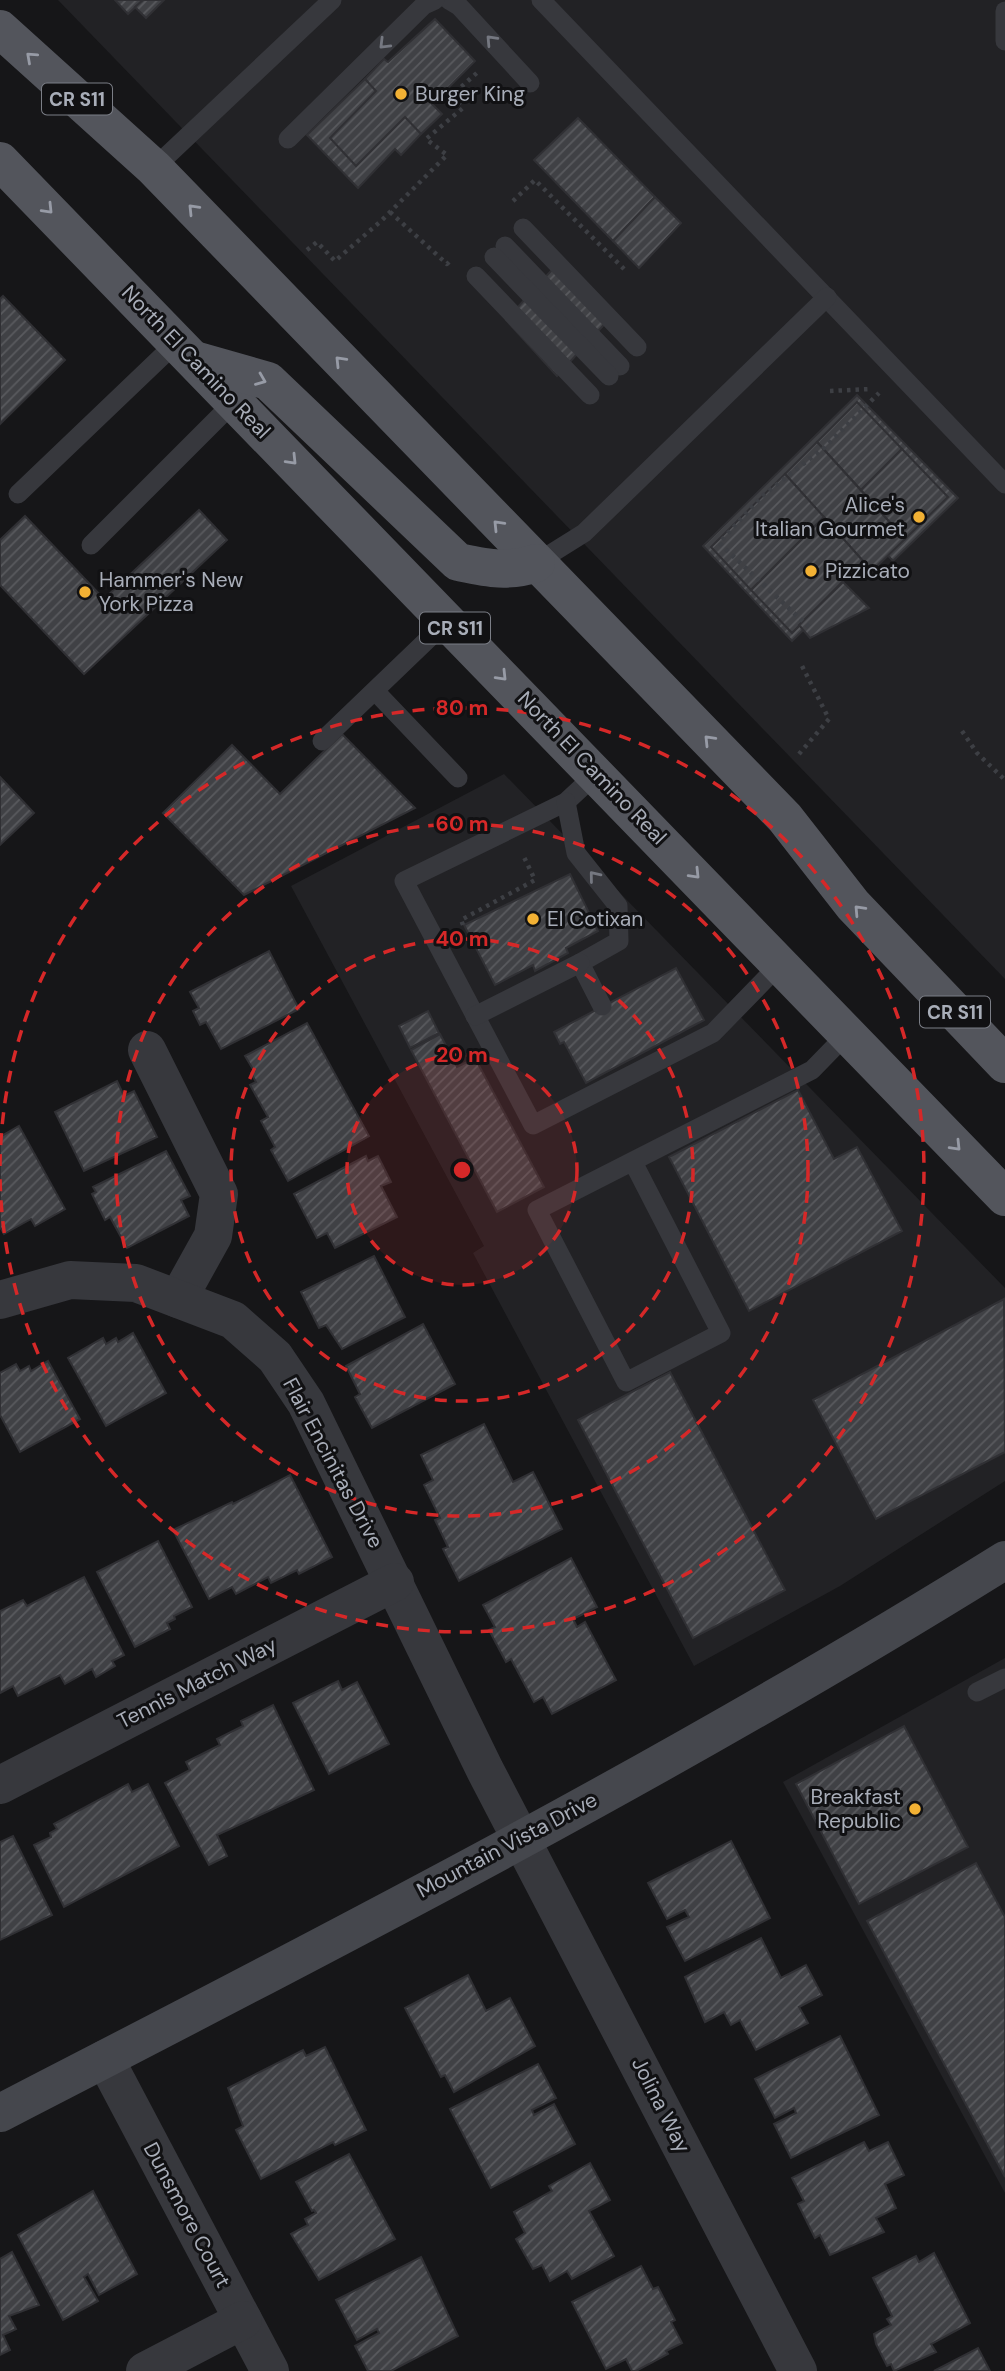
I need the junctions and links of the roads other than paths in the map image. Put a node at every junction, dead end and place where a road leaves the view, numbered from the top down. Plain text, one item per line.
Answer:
1 (332, 0) edge
2 (435, 0) edge
3 (449, 0) edge
4 (541, 0) edge
5 (1005, 12) edge
6 (0, 29) edge
7 (1005, 41) edge
8 (530, 83) dead end
9 (288, 139) dead end
10 (0, 161) edge
11 (154, 168) junction
12 (523, 228) dead end
13 (500, 252) dead end
14 (476, 276) dead end
15 (827, 297) junction
16 (638, 348) dead end
17 (187, 351) junction
18 (614, 371) dead end
19 (590, 395) dead end
20 (235, 401) junction
21 (1005, 484) edge
22 (18, 494) dead end
23 (91, 545) dead end
24 (536, 563) junction
25 (448, 620) junction
26 (374, 691) junction
27 (322, 741) dead end
28 (597, 774) junction
29 (458, 778) dead end
30 (566, 802) junction
31 (580, 963) junction
32 (781, 963) junction
33 (603, 1006) dead end
34 (475, 1016) junction
35 (848, 1033) junction
36 (148, 1050) dead end
37 (1005, 1064) edge
38 (633, 1162) junction
39 (1005, 1198) edge
40 (177, 1299) junction
41 (0, 1300) edge
42 (1005, 1560) edge
43 (395, 1582) junction
44 (1005, 1678) edge
45 (977, 1692) dead end
46 (0, 1785) edge
47 (522, 1839) junction
48 (105, 2059) junction
49 (0, 2113) edge
50 (243, 2320) junction
51 (145, 2371) edge
52 (270, 2371) edge
53 (798, 2371) edge

1 - 11 lane
2 -> 9 lane
8 -> 3 lane
4 - 15 lane
5 - 7 lane
11 -> 6 main road, CR S11
10 -> 17 main road, North El Camino Real / CR S11
24 -> 11 main road, CR S11
12 - 16 lane
13 - 18 lane
14 - 19 lane
15 - 21 lane
15 - 24 lane
17 - 20 main road, North El Camino Real / CR S11
17 - 22 lane
17 -> 24 main road
20 - 23 lane
20 -> 25 main road, North El Camino Real / CR S11
37 -> 24 main road, CR S11
25 - 26 lane
25 -> 28 main road, North El Camino Real / CR S11
26 - 27 lane
26 - 29 lane
28 - 30 lane
28 -> 32 main road, North El Camino Real / CR S11
31 -> 30 lane
30 - 34 lane
31 - 33 lane
31 - 34 lane
32 - 34 lane
32 - 35 main road, North El Camino Real / CR S11
35 - 38 lane
35 -> 39 main road, North El Camino Real / CR S11
36 - 40 street
38 - 38 lane
40 - 41 street, Flair Encinitas Drive
40 - 43 street, Flair Encinitas Drive
42 - 47 main road, Mountain Vista Drive
43 - 46 street, Tennis Match Way
43 - 47 street, Flair Encinitas Drive
44 - 45 lane
47 - 48 main road, Mountain Vista Drive
47 - 53 street, Jolina Way
48 - 49 main road, Mountain Vista Drive
48 - 50 street, Dunsmore Court
50 - 51 street
50 - 52 street, Dunsmore Court

